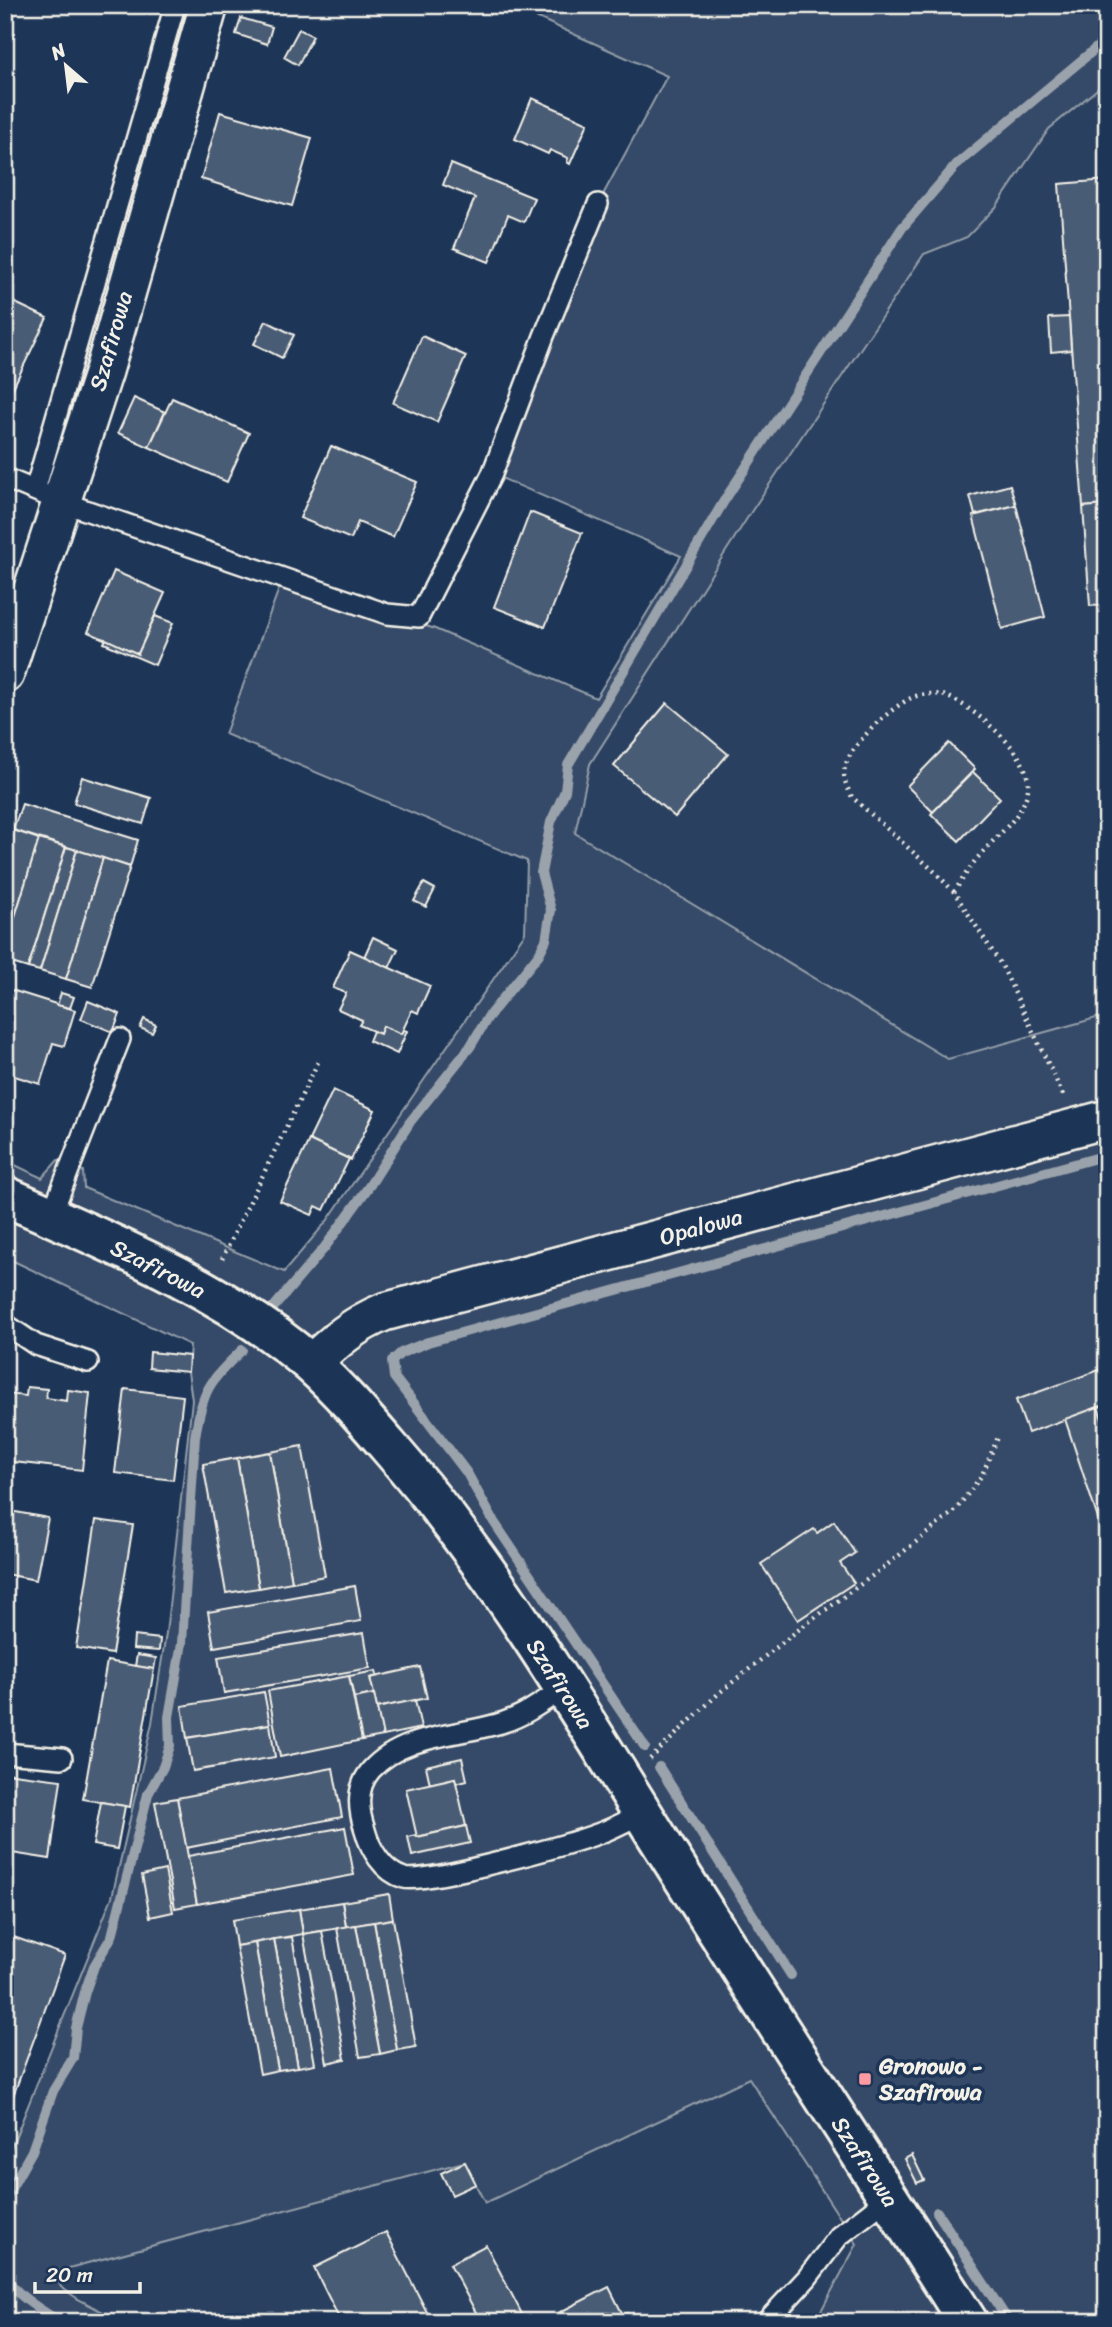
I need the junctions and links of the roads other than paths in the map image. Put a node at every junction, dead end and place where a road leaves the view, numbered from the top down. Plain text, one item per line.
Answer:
1 (175, 5) edge
2 (209, 5) edge
3 (598, 204) dead end
4 (5, 478) edge
5 (49, 496) junction
6 (5, 674) edge
7 (120, 1039) dead end
8 (1092, 1123) edge
9 (5, 1196) edge
10 (51, 1216) junction
11 (5, 1324) edge
12 (88, 1362) dead end
13 (311, 1364) junction
14 (564, 1688) junction
15 (5, 1753) edge
16 (62, 1759) dead end
17 (643, 1813) junction
18 (888, 2198) junction
19 (766, 2322) edge
20 (968, 2322) edge

1 - 5 lane
2 - 5 street, Szafirowa
3 - 5 lane
4 - 5 lane
5 - 6 street, Szafirowa
7 - 10 lane
8 - 13 street, Opalowa
9 - 10 street, Szafirowa
10 - 13 street, Szafirowa
11 - 12 lane
13 - 14 street, Szafirowa
14 - 17 street, Szafirowa
14 - 17 lane
15 - 16 lane
17 - 18 street, Szafirowa
18 - 19 lane
18 - 20 street, Szafirowa

